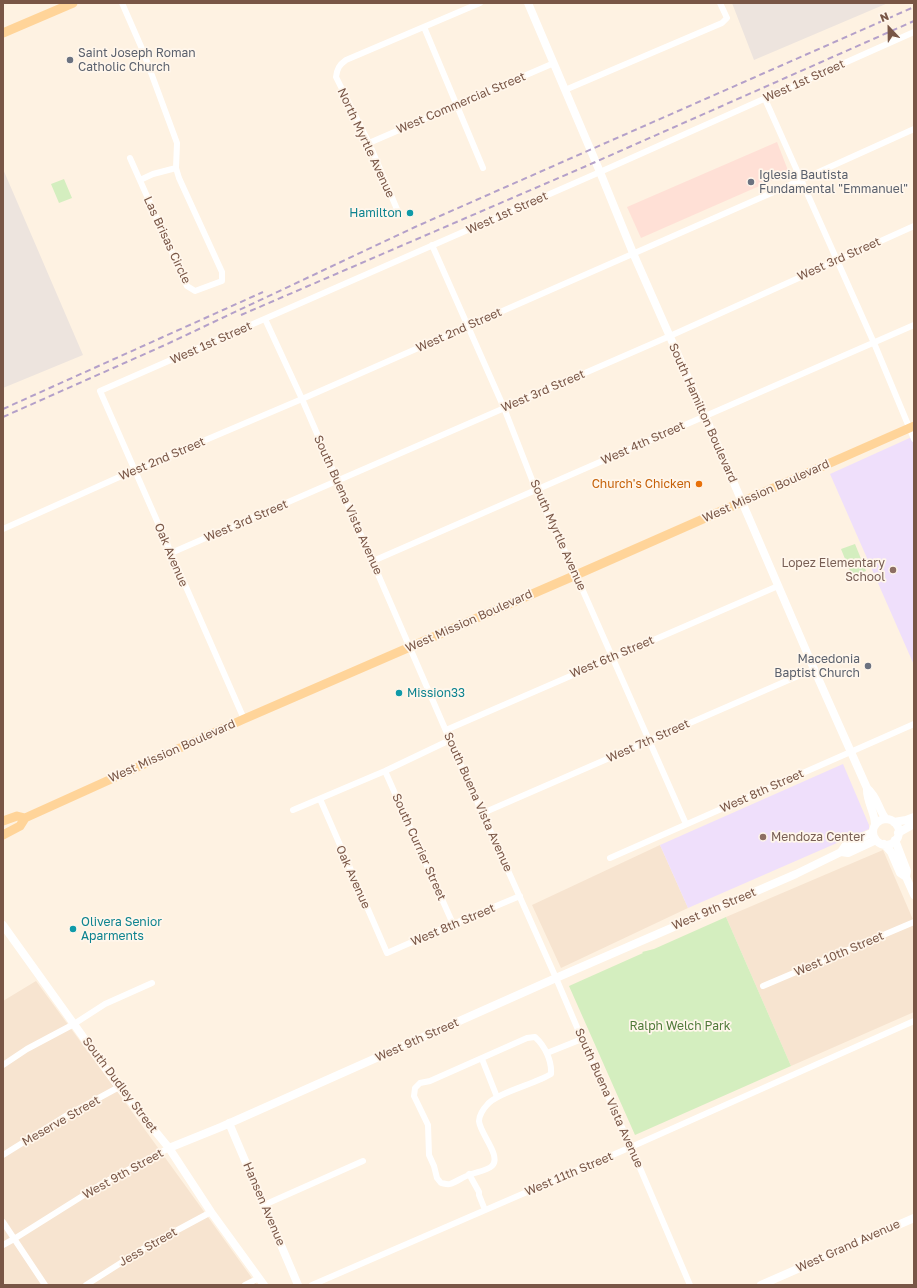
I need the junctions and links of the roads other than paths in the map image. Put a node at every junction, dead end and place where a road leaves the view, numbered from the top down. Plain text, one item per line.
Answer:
1 (73, 3) edge
2 (122, 3) edge
3 (480, 3) edge
4 (528, 3) edge
5 (720, 3) edge
6 (424, 28) junction
7 (914, 32) edge
8 (3, 33) edge
9 (554, 63) junction
10 (565, 90) junction
11 (765, 99) junction
12 (457, 104) junction
13 (914, 129) edge
14 (369, 143) junction
15 (130, 158) dead end
16 (176, 168) junction
17 (483, 168) dead end
18 (600, 172) junction
19 (140, 180) junction
20 (801, 180) junction
21 (399, 214) dead end
22 (914, 226) edge
23 (432, 245) junction
24 (633, 253) junction
25 (836, 260) junction
26 (265, 318) junction
27 (914, 325) edge
28 (468, 326) junction
29 (670, 336) junction
30 (874, 343) junction
31 (100, 391) joint
32 (302, 399) junction
33 (504, 408) junction
34 (705, 416) junction
35 (912, 427) edge
36 (914, 439) edge
37 (135, 470) junction
38 (337, 481) junction
39 (536, 490) junction
40 (742, 501) junction
41 (3, 529) edge
42 (171, 553) junction
43 (373, 561) junction
44 (576, 575) junction
45 (778, 586) junction
46 (410, 647) junction
47 (612, 657) junction
48 (814, 669) junction
49 (244, 719) junction
50 (914, 724) edge
51 (446, 730) junction
52 (450, 740) junction
53 (649, 740) junction
54 (851, 752) junction
55 (385, 772) junction
56 (867, 788) junction
57 (320, 799) junction
58 (293, 810) dead end
59 (483, 813) junction
60 (914, 817) edge
61 (25, 818) junction
62 (3, 821) edge
63 (890, 821) junction
64 (686, 824) junction
65 (914, 824) edge
66 (3, 835) edge
67 (877, 835) junction
68 (896, 837) junction
69 (610, 858) dead end
70 (906, 877) junction
71 (914, 895) edge
72 (520, 896) junction
73 (914, 922) edge
74 (453, 924) junction
75 (3, 925) edge
76 (387, 953) joint
77 (556, 978) junction
78 (152, 983) dead end
79 (763, 986) dead end
80 (914, 1021) edge
81 (74, 1024) junction
82 (582, 1039) junction
83 (547, 1053) junction
84 (482, 1059) junction
85 (3, 1065) edge
86 (119, 1087) junction
87 (497, 1097) junction
88 (229, 1123) junction
89 (631, 1147) junction
90 (169, 1148) junction
91 (3, 1155) edge
92 (363, 1161) dead end
93 (470, 1174) junction
94 (264, 1204) junction
95 (485, 1210) junction
96 (212, 1212) junction
97 (914, 1218) edge
98 (3, 1222) edge
99 (14, 1239) junction
100 (3, 1245) edge
101 (262, 1282) edge
102 (46, 1285) edge
103 (86, 1285) edge
104 (245, 1285) edge
105 (298, 1285) edge
106 (312, 1285) edge
107 (690, 1285) edge
108 (761, 1285) edge

1 - 8 main road
2 - 16 street, Las Brisas Circle
3 - 6 street
4 - 9 street, South Hamilton Boulevard
5 - 10 street
6 - 12 street
6 - 14 street, North Myrtle Avenue
7 - 11 street, West 1st Street
9 - 10 street, South Hamilton Boulevard
9 - 12 street, West Commercial Street
10 - 18 street, South Hamilton Boulevard
11 - 18 street, West 1st Street
11 - 20 street
12 - 14 street, West Commercial Street
12 - 17 street
13 - 20 street, West 2nd Street
14 - 21 street, North Myrtle Avenue
15 - 19 street, Las Brisas Circle
16 - 19 street
16 - 19 street, Las Brisas Circle
18 - 23 street, West 1st Street
18 - 24 street, South Hamilton Boulevard
20 - 24 street, West 2nd Street
20 - 25 street
22 - 25 street, West 3rd Street
23 - 26 street, West 1st Street
23 - 28 street, South Myrtle Avenue
24 - 28 street, West 2nd Street
24 - 29 street, South Hamilton Boulevard
25 - 29 street, West 3rd Street
25 - 30 street
26 - 31 street, West 1st Street
26 - 32 street, South Buena Vista Avenue
27 - 30 street, West 4th Street
28 - 32 street, West 2nd Street
28 - 33 street, South Myrtle Avenue
29 - 33 street, West 3rd Street
29 - 34 street, South Hamilton Boulevard
30 - 34 street, West 4th Street
30 - 35 street
31 - 37 street, Oak Avenue
32 - 37 street, West 2nd Street
32 - 38 street, South Buena Vista Avenue
33 - 38 street, West 3rd Street
33 - 39 street, South Myrtle Avenue
34 - 39 street, West 4th Street
34 - 40 street, South Hamilton Boulevard
35 - 36 street
35 - 40 main road, West Mission Boulevard
37 - 41 street, West 2nd Street
37 - 42 street, Oak Avenue
38 - 42 street, West 3rd Street
38 - 43 street, South Buena Vista Avenue
39 - 43 street, West 4th Street
39 - 44 street, South Myrtle Avenue
40 - 44 main road, West Mission Boulevard
40 - 45 street, South Hamilton Boulevard
42 - 49 street, Oak Avenue
43 - 46 street, South Buena Vista Avenue
44 - 46 main road, West Mission Boulevard
44 - 47 street, South Myrtle Avenue
45 - 47 street, West 6th Street
45 - 48 street, South Hamilton Boulevard
46 - 49 main road, West Mission Boulevard
46 - 51 street, South Buena Vista Avenue
47 - 51 street, West 6th Street
47 - 53 street, South Myrtle Avenue
48 - 53 street, West 7th Street
48 - 54 street, South Hamilton Boulevard
49 - 61 main road, West Mission Boulevard
50 - 54 street, West 8th Street
51 - 52 street, South Buena Vista Avenue
52 - 55 street
52 - 59 street, South Buena Vista Avenue
53 - 59 street, West 7th Street
53 - 64 street, South Myrtle Avenue
54 - 56 street, South Hamilton Boulevard
54 - 64 street, West 8th Street
55 - 57 street
55 - 74 street, South Currier Street
56 - 63 street, South Hamilton Boulevard
56 - 67 street, South Hamilton Boulevard
57 - 58 street
57 - 76 street, Oak Avenue
59 - 72 street, South Buena Vista Avenue
60 - 63 street
61 - 62 main road, West Mission Boulevard
61 - 66 main road, West Mission Boulevard
63 - 67 street
63 - 68 street, South Hamilton Boulevard
64 - 69 street, West 8th Street
65 - 68 street
67 - 68 street
67 - 70 street, South Hamilton Boulevard
67 - 77 street, West 9th Street
68 - 70 street, South Hamilton Boulevard
70 - 71 street, South Hamilton Boulevard
72 - 74 street, West 8th Street
72 - 77 street, South Buena Vista Avenue
73 - 79 street, West 10th Street
74 - 76 street, West 8th Street
75 - 81 street, South Dudley Street
77 - 82 street, South Buena Vista Avenue
77 - 88 street, West 9th Street
78 - 81 street
80 - 89 street, West 11th Street
81 - 85 street
81 - 86 street, South Dudley Street
82 - 83 street
82 - 89 street, South Buena Vista Avenue
83 - 84 street
83 - 87 street
84 - 87 street
84 - 93 street
86 - 90 street, South Dudley Street
86 - 91 street, Meserve Street
87 - 93 street
88 - 90 street, West 9th Street
88 - 94 street, Hansen Avenue
89 - 95 street, West 11th Street
89 - 107 street, South Buena Vista Avenue
90 - 96 street, South Dudley Street
90 - 99 street, West 9th Street
92 - 94 street
93 - 95 street
94 - 105 street, Hansen Avenue
95 - 106 street, West 11th Street
96 - 101 street, South Dudley Street
96 - 103 street, Jess Street
97 - 108 street, West Grand Avenue
98 - 99 street
99 - 100 street, West 9th Street
99 - 102 street
101 - 104 street

